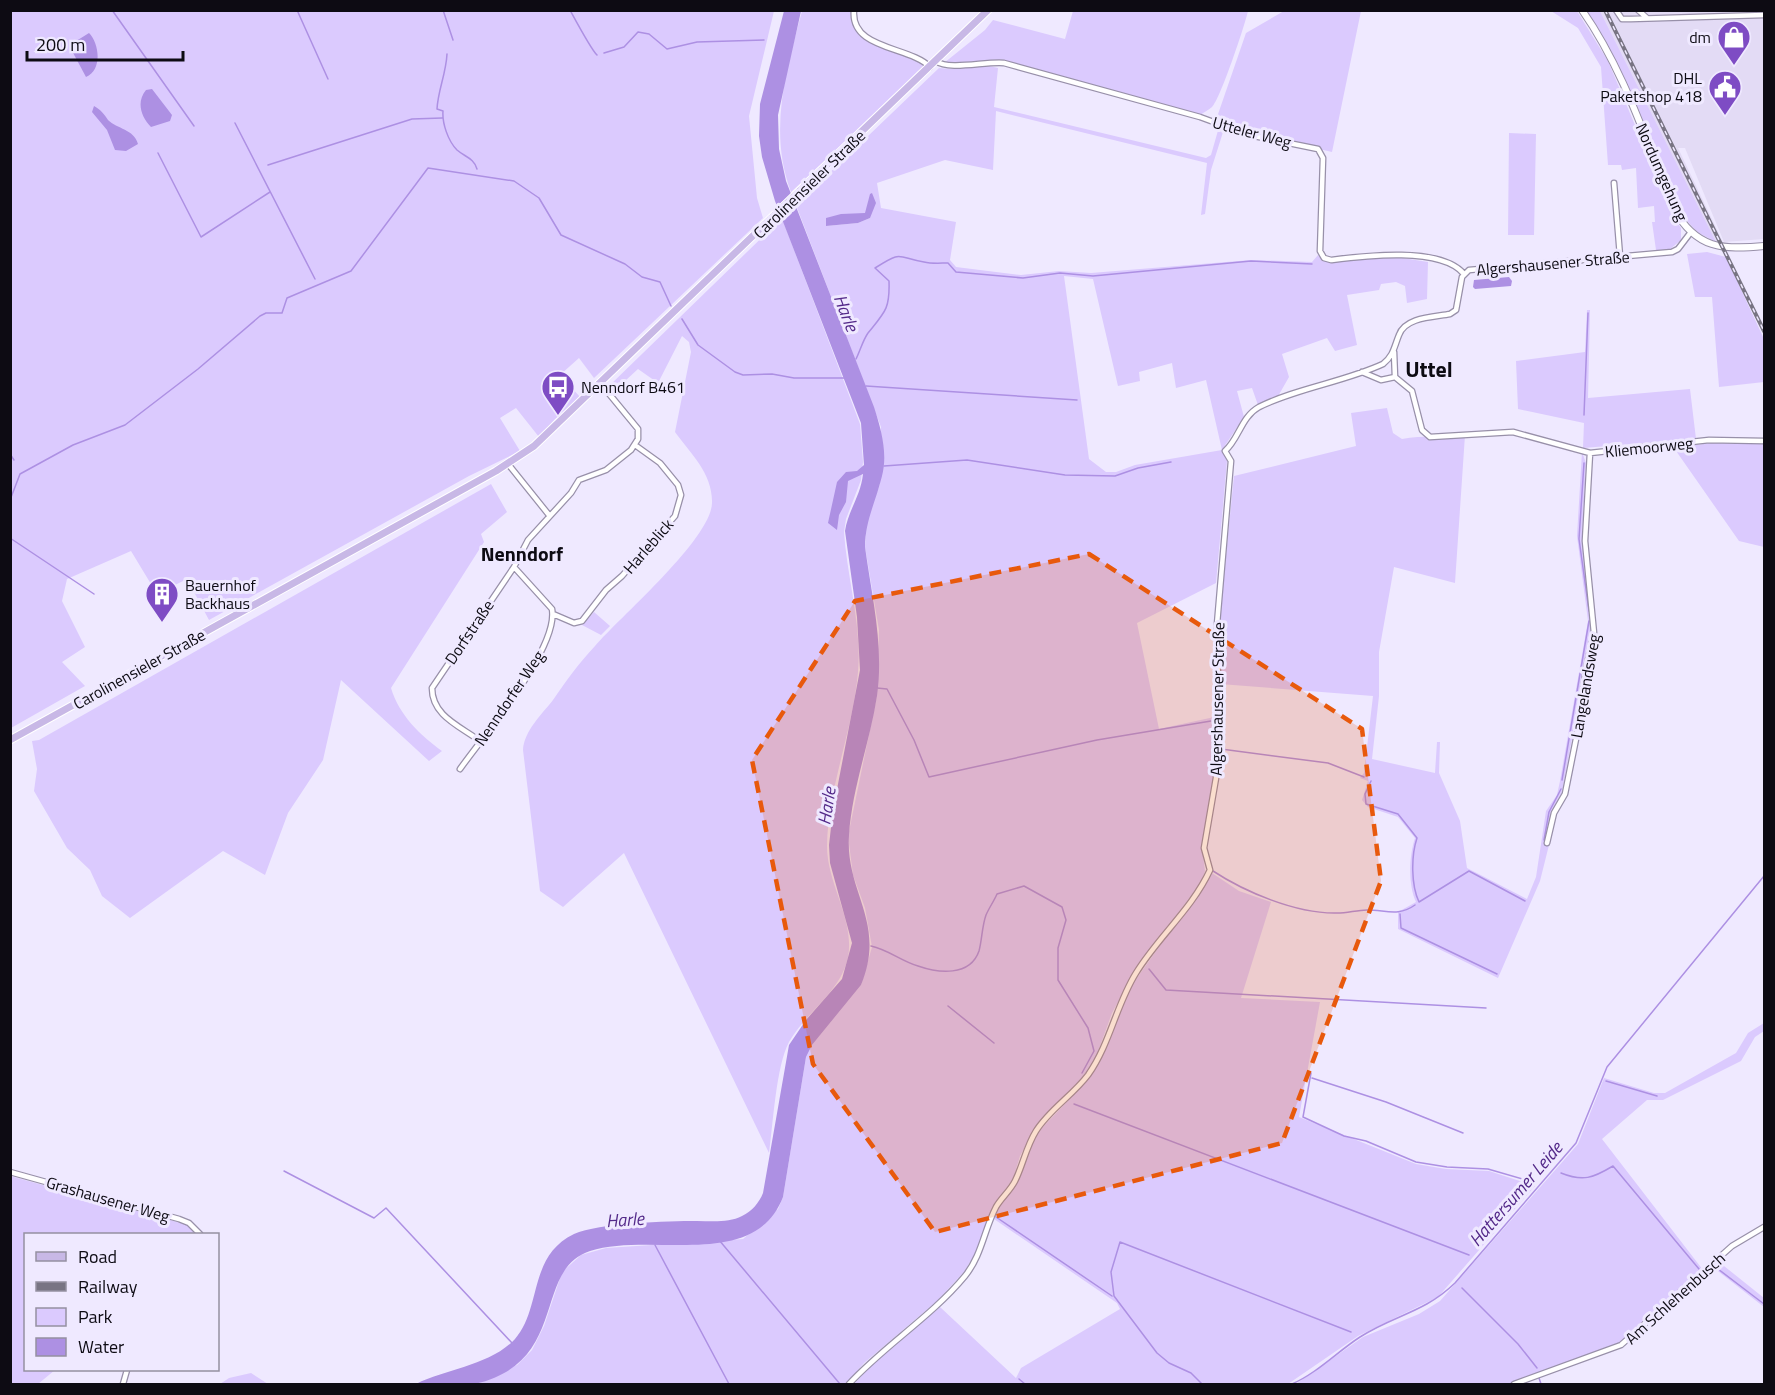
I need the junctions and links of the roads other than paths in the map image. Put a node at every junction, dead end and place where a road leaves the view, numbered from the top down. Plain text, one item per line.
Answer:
1 (854, 10) edge
2 (988, 10) edge
3 (1582, 10) edge
4 (1616, 10) edge
5 (1638, 10) edge
6 (1764, 15) edge
7 (1647, 18) junction
8 (936, 61) junction
9 (930, 67) junction
10 (1614, 183) dead end
11 (1691, 232) junction
12 (1764, 246) edge
13 (1620, 256) junction
14 (1464, 274) junction
15 (1394, 352) junction
16 (1362, 372) junction
17 (1395, 377) junction
18 (601, 384) junction
19 (1764, 441) edge
20 (635, 445) junction
21 (1590, 453) junction
22 (508, 464) junction
23 (549, 515) junction
24 (514, 567) junction
25 (553, 614) junction
26 (10, 740) edge
27 (480, 741) junction
28 (460, 769) dead end
29 (1546, 843) dead end
30 (10, 1172) edge
31 (1764, 1227) edge
32 (199, 1233) edge
33 (849, 1384) edge
34 (1514, 1384) edge

1 - 9 street
2 - 8 main road, Carolinensieler Straße
3 - 11 main road, Nordumgehung
4 - 7 street
5 - 7 street
6 - 7 street
8 - 9 main road, Carolinensieler Straße
8 - 14 street, Utteler Weg
9 - 18 main road, Carolinensieler Straße
10 - 13 street
11 - 12 main road, Nordumgehung
11 - 13 street, Algershausener Straße
13 - 14 street, Algershausener Straße
14 - 15 street, Algershausener Straße
15 - 16 street, Algershausener Straße
15 - 17 street
16 - 17 street
16 - 33 street, Algershausener Straße
17 - 21 street, Kliemoorweg
18 - 20 street
18 - 22 main road, Carolinensieler Straße
19 - 21 street, Kliemoorweg
20 - 23 street, Dorfstraße
20 - 25 street, Harleblick
21 - 29 street, Langelandsweg
22 - 23 street
22 - 26 main road, Carolinensieler Straße
23 - 24 street, Dorfstraße
24 - 25 street
24 - 27 street, Dorfstraße
25 - 27 street, Nenndorfer Weg
27 - 28 street, Nenndorfer Weg
30 - 32 street, Grashausener Weg
31 - 34 street, Am Schlehenbusch

